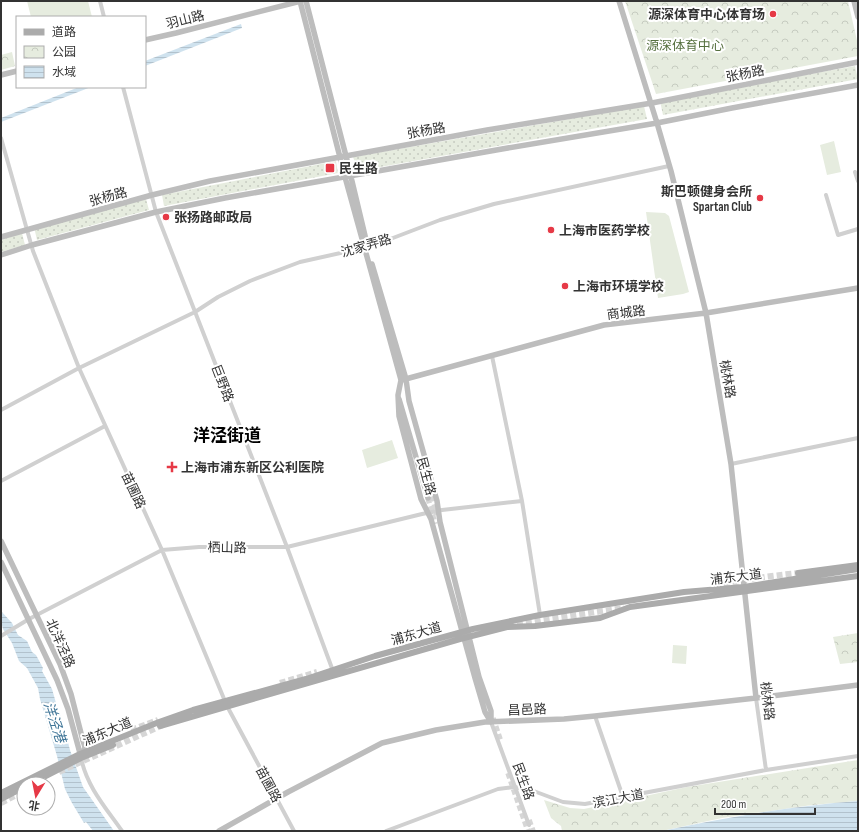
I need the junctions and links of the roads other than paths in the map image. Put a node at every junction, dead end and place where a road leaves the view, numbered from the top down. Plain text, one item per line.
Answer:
1 (100, 1) edge
2 (300, 1) edge
3 (306, 1) edge
4 (619, 1) edge
5 (854, 1) edge
6 (104, 16) edge
7 (858, 16) edge
8 (146, 40) edge
9 (858, 62) edge
10 (16, 71) edge
11 (1, 75) edge
12 (858, 85) edge
13 (123, 88) edge
14 (652, 103) junction
15 (657, 123) junction
16 (1, 138) edge
17 (343, 156) junction
18 (669, 166) junction
19 (855, 172) dead end
20 (347, 176) junction
21 (858, 181) edge
22 (152, 195) junction
23 (826, 195) dead end
24 (156, 212) junction
25 (27, 229) junction
26 (858, 230) edge
27 (1, 237) edge
28 (32, 245) junction
29 (366, 247) junction
30 (1, 255) edge
31 (858, 288) edge
32 (195, 312) junction
33 (706, 313) junction
34 (492, 356) junction
35 (79, 368) junction
36 (404, 380) junction
37 (398, 395) junction
38 (409, 401) junction
39 (1, 410) edge
40 (105, 426) junction
41 (858, 438) edge
42 (731, 464) junction
43 (1, 481) edge
44 (522, 501) junction
45 (438, 511) junction
46 (428, 513) junction
47 (1, 542) edge
48 (287, 547) junction
49 (162, 550) junction
50 (1, 562) edge
51 (858, 565) edge
52 (858, 569) edge
53 (798, 573) tunnel mouth
54 (858, 576) edge
55 (744, 589) junction
56 (36, 615) junction
57 (540, 615) junction
58 (589, 615) dead end
59 (29, 619) junction
60 (507, 627) junction
61 (466, 634) junction
62 (1, 636) edge
63 (333, 673) junction
64 (858, 685) edge
65 (756, 698) junction
66 (226, 704) junction
67 (595, 716) junction
68 (491, 722) junction
69 (80, 756) junction
70 (858, 756) edge
71 (55, 769) junction
72 (766, 770) junction
73 (43, 776) edge
74 (515, 788) junction
75 (16, 790) edge
76 (3, 794) edge
77 (623, 797) junction
78 (276, 798) junction
79 (529, 825) tunnel mouth
80 (122, 831) edge
81 (219, 831) edge
82 (294, 831) edge
83 (386, 831) edge

1 - 6 street
2 - 8 main road, 羽山路
2 - 17 main road, 民生路
3 - 17 main road, 民生路
4 - 14 main road, 桃林路
5 - 7 main road
9 - 14 main road, 张杨路
10 - 11 main road
12 - 15 main road
13 - 22 street, 巨野路
14 - 15 main road, 桃林路
14 - 17 main road, 张杨路
15 - 18 main road, 桃林路
15 - 20 main road
16 - 25 street, 苗圃路
17 - 20 main road, 民生路
17 - 22 main road, 张杨路
18 - 29 street, 沈家弄路
18 - 33 main road, 桃林路
19 - 21 street
20 - 24 main road
20 - 29 main road, 民生路
22 - 24 street, 巨野路
22 - 25 main road, 张杨路
23 - 26 street
24 - 28 main road
24 - 32 street, 巨野路
25 - 27 main road, 张杨路
25 - 28 street, 苗圃路
28 - 30 main road
28 - 35 street, 苗圃路
29 - 32 street, 沈家弄路
29 - 36 main road, 民生路
31 - 33 main road, 商城路
32 - 35 street, 沈家弄路
32 - 48 street, 巨野路
33 - 34 main road, 商城路
33 - 42 main road, 桃林路
34 - 36 main road, 商城路
34 - 44 street
35 - 39 street, 沈家弄路
35 - 40 street, 苗圃路
36 - 37 main road, 民生路
36 - 38 main road, 民生路
37 - 38 main road
37 - 46 main road, 民生路
38 - 45 main road, 民生路
40 - 43 street
40 - 49 street, 苗圃路
41 - 42 street
42 - 55 main road, 桃林路
44 - 45 street, 栖山路
44 - 57 street
45 - 46 street, 栖山路
45 - 61 main road, 民生路
46 - 48 street, 栖山路
46 - 61 main road, 民生路
47 - 56 main road, 北洋泾路
48 - 49 street, 栖山路
48 - 63 street, 巨野路
49 - 56 street, 栖山路
49 - 66 street, 苗圃路
50 - 59 main road, 北洋泾路
51 - 53 main road
52 - 55 main road, 浦东大道
54 - 55 main road, 浦东大道
55 - 57 main road, 浦东大道
55 - 60 main road, 浦东大道
55 - 65 main road, 桃林路
56 - 59 street, 栖山路
56 - 69 main road, 北洋泾路
57 - 61 main road, 浦东大道
58 - 60 main road
59 - 62 street, 栖山路
59 - 69 main road, 北洋泾路
60 - 61 main road, 浦东大道
61 - 63 main road, 浦东大道
61 - 68 main road, 民生路
63 - 66 main road, 浦东大道
64 - 65 main road, 昌邑路
65 - 67 main road, 昌邑路
65 - 72 street, 桃林路
66 - 69 main road, 浦东大道
66 - 78 street, 苗圃路
67 - 68 main road, 昌邑路
67 - 77 street
68 - 74 street, 民生路
68 - 78 main road, 昌邑路
69 - 71 main road, 浦东大道
69 - 80 street, 北洋泾路
70 - 72 street, 滨江大道
71 - 73 main road, 浦东大道
71 - 76 main road, 浦东大道
72 - 77 street, 滨江大道
74 - 77 street, 滨江大道
74 - 79 street, 民生路
74 - 83 street, 滨江大道
75 - 76 main road, 浦东大道
78 - 81 main road, 昌邑路
78 - 82 street, 苗圃路

